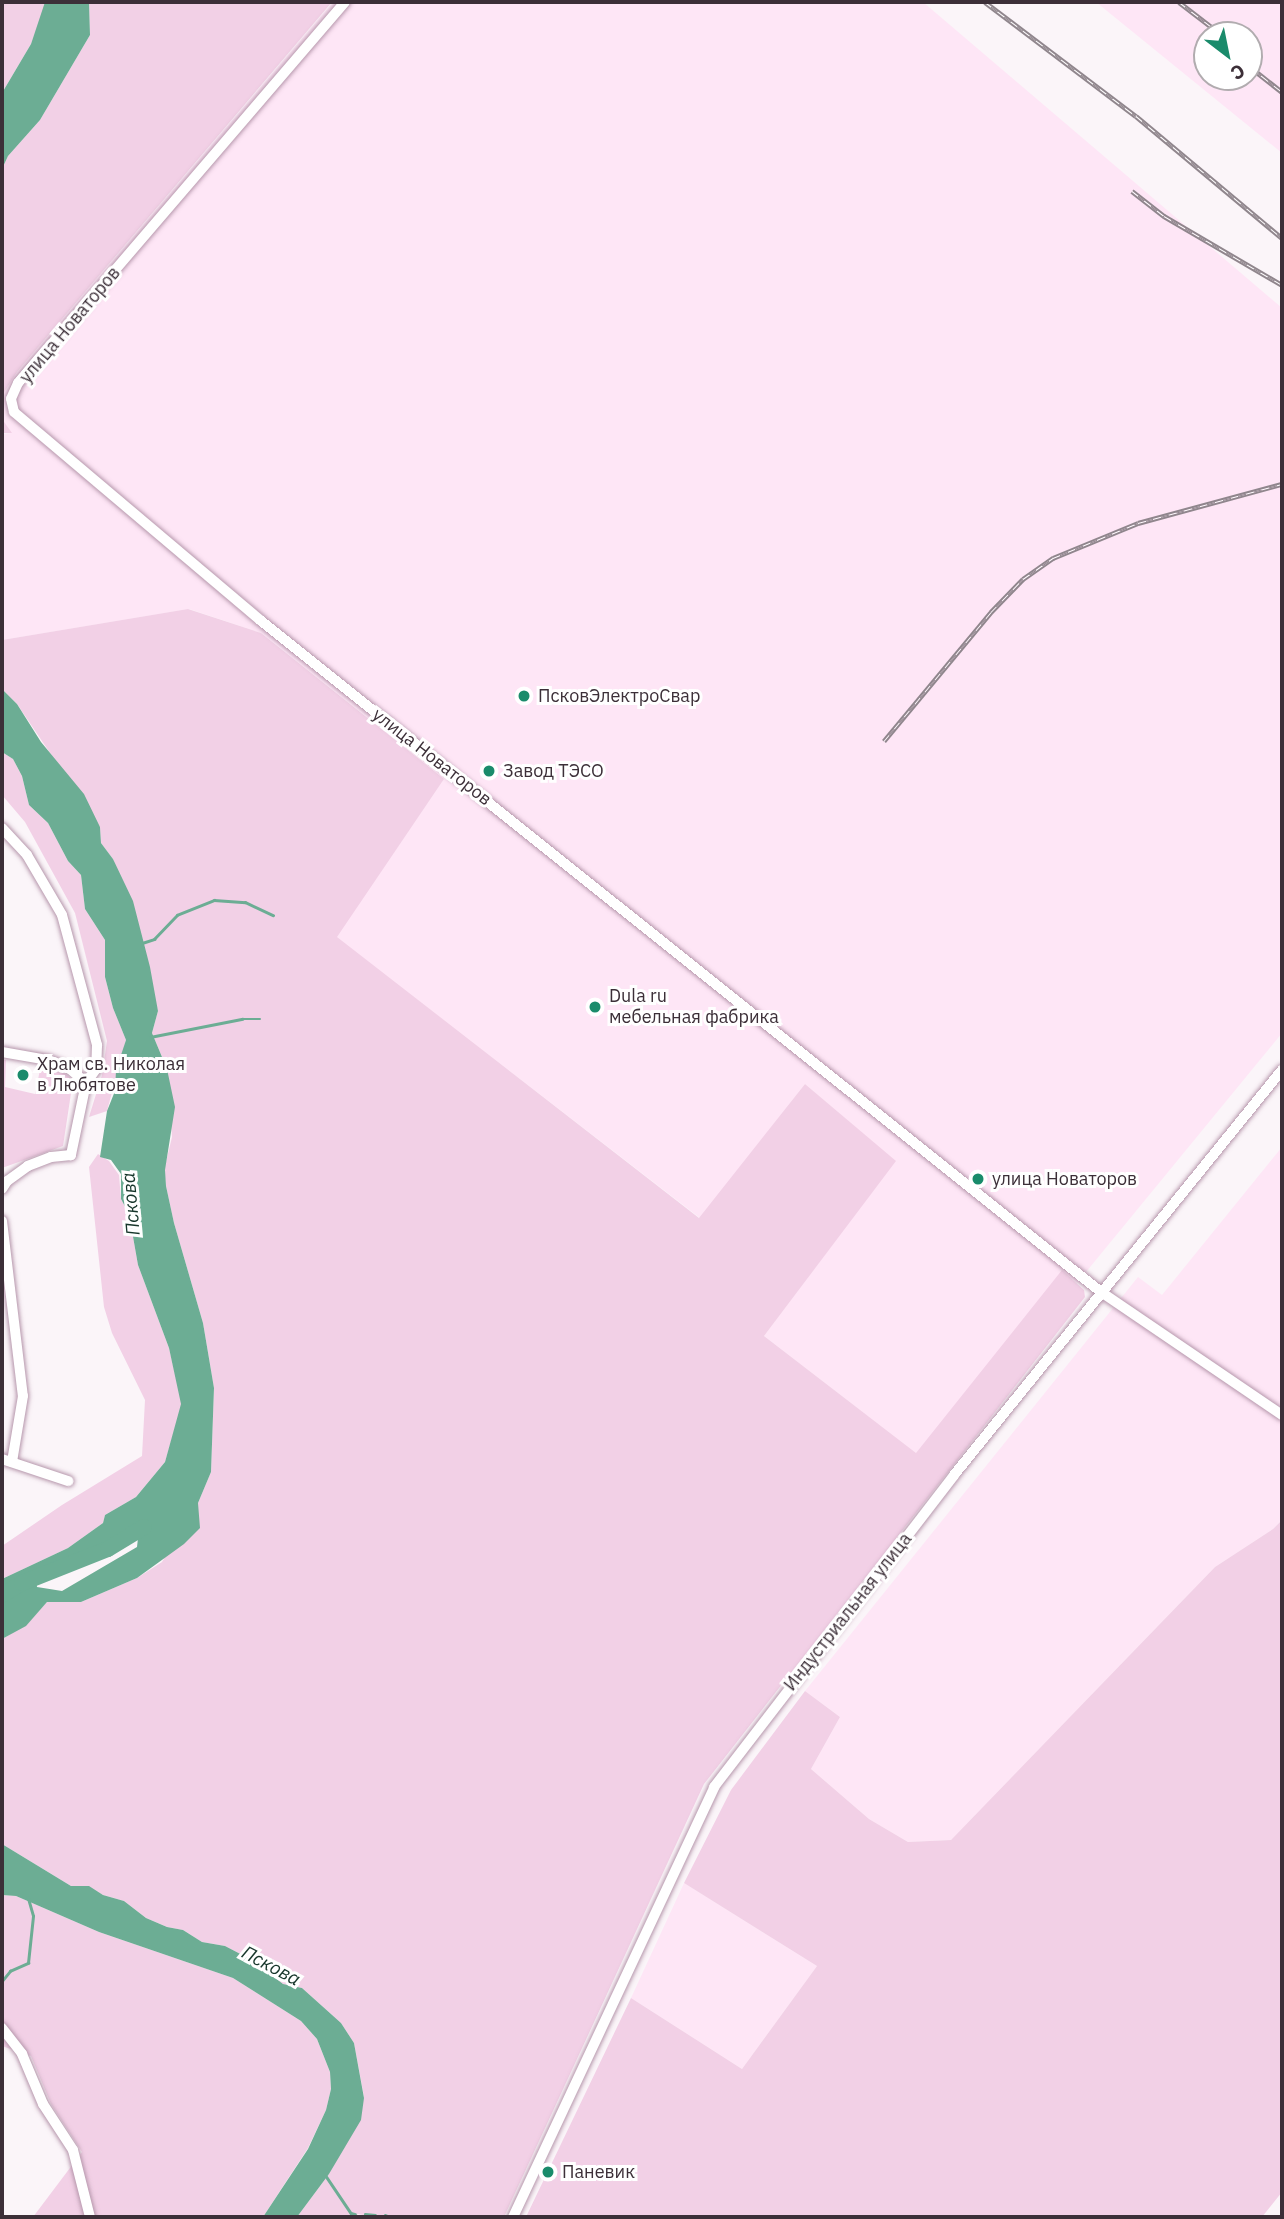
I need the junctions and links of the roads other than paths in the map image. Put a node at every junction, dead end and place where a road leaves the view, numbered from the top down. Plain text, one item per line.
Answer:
1 (345, 2) edge
2 (2, 828) edge
3 (3, 1051) edge
4 (1282, 1070) edge
5 (86, 1083) junction
6 (2, 1189) edge
7 (2, 1221) edge
8 (1101, 1292) junction
9 (1282, 1415) edge
10 (7, 1460) edge
11 (68, 1481) dead end
12 (2, 2028) edge
13 (89, 2217) edge
14 (513, 2217) edge

1 - 8 street, улица Новаторов
2 - 5 street
3 - 5 street
4 - 8 street, Индустриальная улица
5 - 6 street
7 - 10 street
8 - 9 street, улица Новаторов
8 - 14 street, Индустриальная улица
10 - 11 street
12 - 13 street

